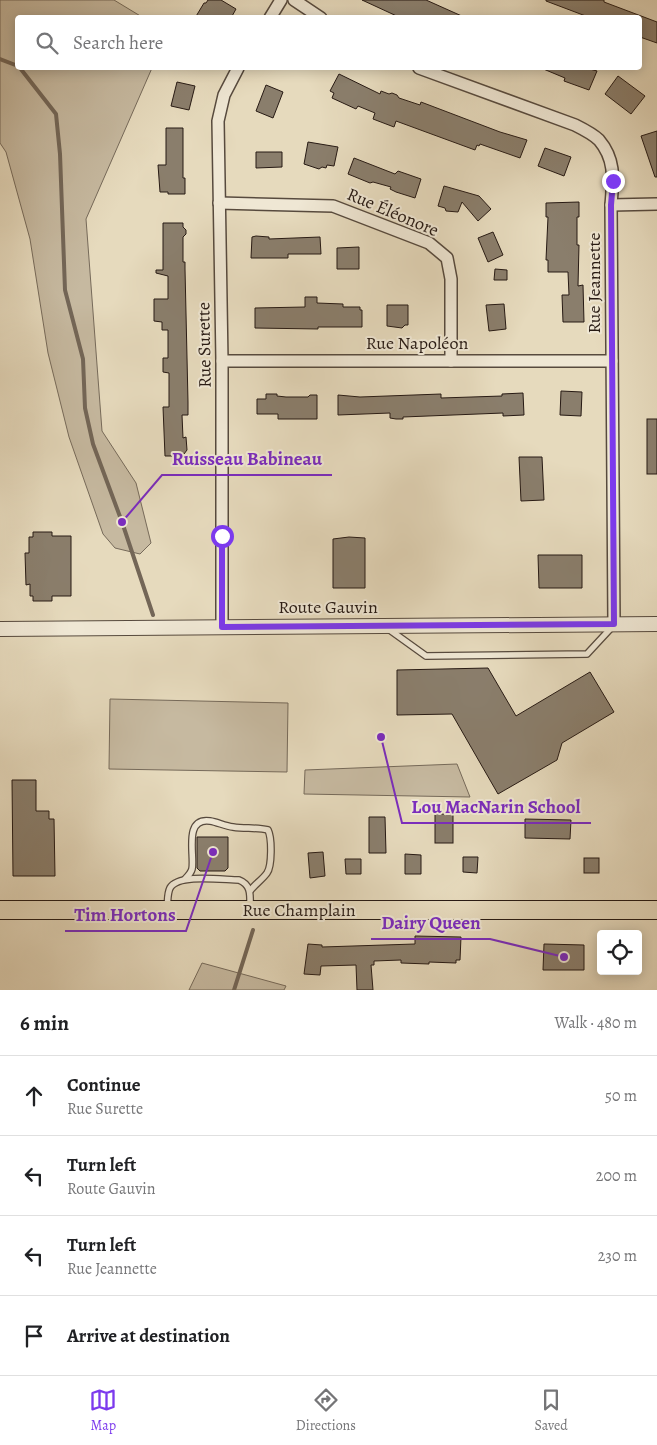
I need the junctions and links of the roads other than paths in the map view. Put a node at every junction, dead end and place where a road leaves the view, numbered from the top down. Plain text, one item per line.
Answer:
1 (281, 0) edge
2 (294, 0) edge
3 (272, 15) edge
4 (316, 15) edge
5 (237, 70) edge
6 (425, 70) edge
7 (219, 203) junction
8 (657, 204) edge
9 (611, 205) junction
10 (222, 361) junction
11 (452, 361) junction
12 (612, 361) junction
13 (614, 624) junction
14 (657, 624) edge
15 (383, 626) junction
16 (222, 627) junction
17 (0, 628) edge
18 (185, 879) junction
19 (250, 891) junction
20 (0, 910) edge
21 (167, 910) junction
22 (250, 910) junction
23 (657, 910) edge

1 - 3 street
2 - 4 street
5 - 7 street, Rue Surette
6 - 9 street, Rue Jeannette
7 - 10 street, Rue Surette
7 - 11 street, Rue Éléonore
8 - 9 street
9 - 12 street, Rue Jeannette
10 - 11 street, Rue Napoléon
10 - 16 street, Rue Surette
11 - 12 street, Rue Napoléon
12 - 13 street, Rue Jeannette
13 - 14 street, Route Gauvin
13 - 15 street, Route Gauvin
13 - 15 lane
15 - 16 street, Route Gauvin
16 - 17 street, Route Gauvin
18 - 19 lane
18 - 19 lane
18 - 21 lane
19 - 22 lane
20 - 21 main road, Rue Champlain
21 - 22 main road, Rue Champlain
22 - 23 main road, Rue Champlain

